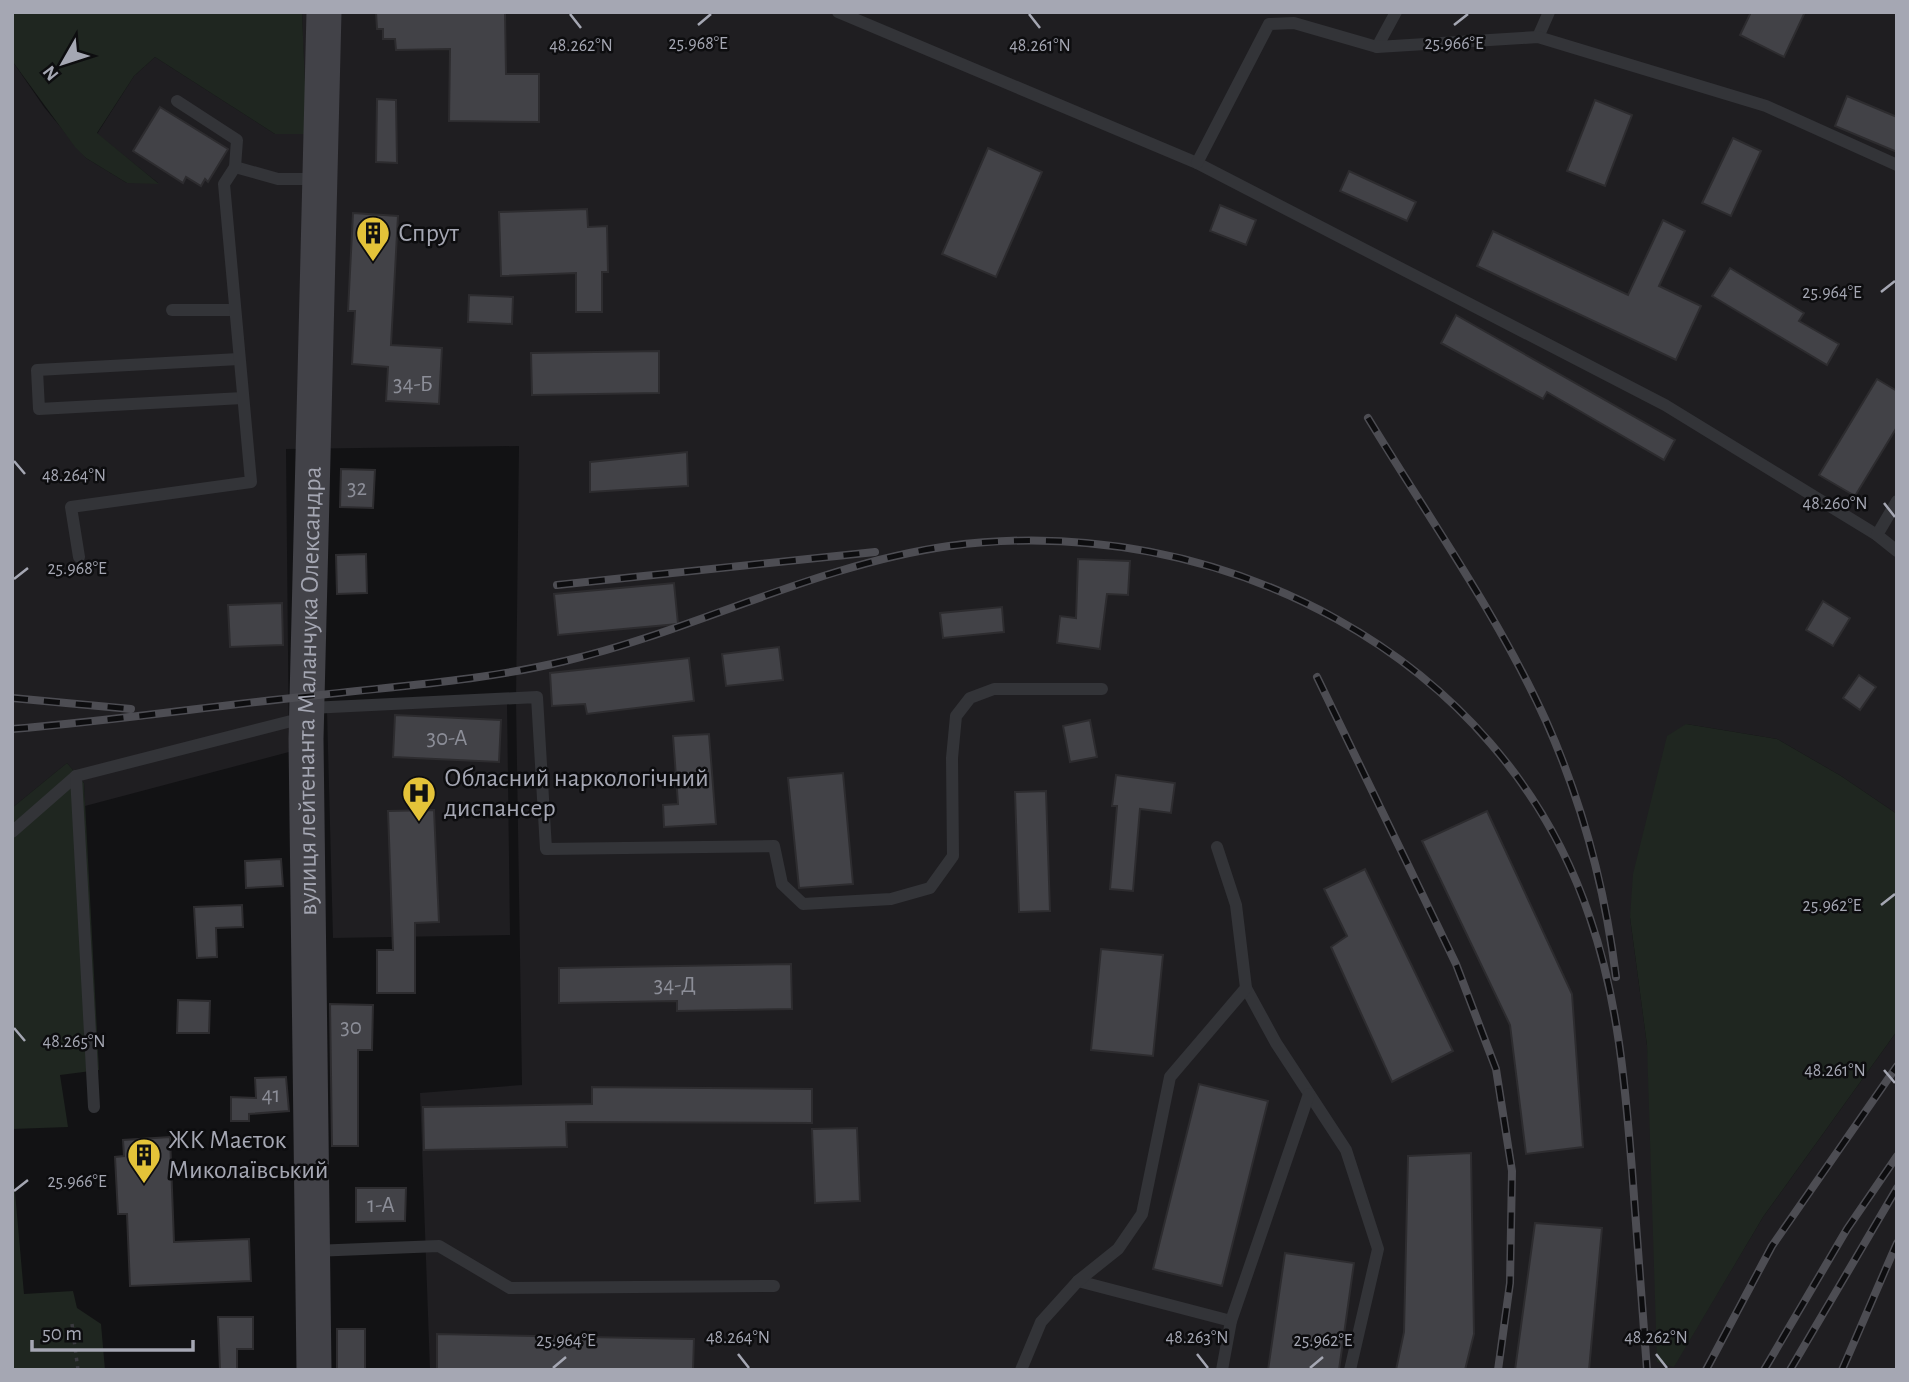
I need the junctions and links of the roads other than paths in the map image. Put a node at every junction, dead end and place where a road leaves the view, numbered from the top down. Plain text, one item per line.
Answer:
1 (324, 12) edge
2 (838, 12) edge
3 (1396, 12) edge
4 (1549, 12) edge
5 (1538, 37) junction
6 (1377, 47) junction
7 (177, 101) dead end
8 (1197, 163) junction
9 (1897, 165) edge
10 (234, 167) junction
11 (320, 179) junction
12 (172, 310) dead end
13 (235, 310) junction
14 (239, 359) junction
15 (243, 398) junction
16 (1897, 500) edge
17 (1877, 535) junction
18 (1897, 551) edge
19 (79, 557) dead end
20 (1102, 689) dead end
21 (307, 712) junction
22 (76, 776) junction
23 (12, 832) edge
24 (1217, 847) dead end
25 (1245, 988) junction
26 (1309, 1094) junction
27 (94, 1107) dead end
28 (313, 1251) junction
29 (1078, 1281) junction
30 (774, 1286) dead end
31 (1231, 1321) junction
32 (314, 1370) edge
33 (1021, 1370) edge
34 (1222, 1370) edge
35 (1350, 1370) edge

1 - 11 street, вулиця лейтенанта Маланчука Олександра
2 - 8 lane
3 - 6 lane
4 - 5 lane
5 - 6 lane
5 - 9 lane
6 - 8 lane
7 - 10 lane
8 - 17 lane
10 - 11 lane
10 - 13 lane
11 - 21 street, вулиця лейтенанта Маланчука Олександра
12 - 13 lane
13 - 14 lane
14 - 15 lane
14 - 15 lane
15 - 19 lane
16 - 17 lane
17 - 18 lane
20 - 21 lane
21 - 22 lane
21 - 28 street, вулиця лейтенанта Маланчука Олександра
22 - 23 lane
22 - 27 lane
24 - 25 lane
25 - 26 lane
25 - 29 lane
26 - 31 lane
26 - 35 lane
28 - 30 lane
28 - 32 street, вулиця лейтенанта Маланчука Олександра
29 - 31 lane
29 - 33 lane
31 - 34 lane

